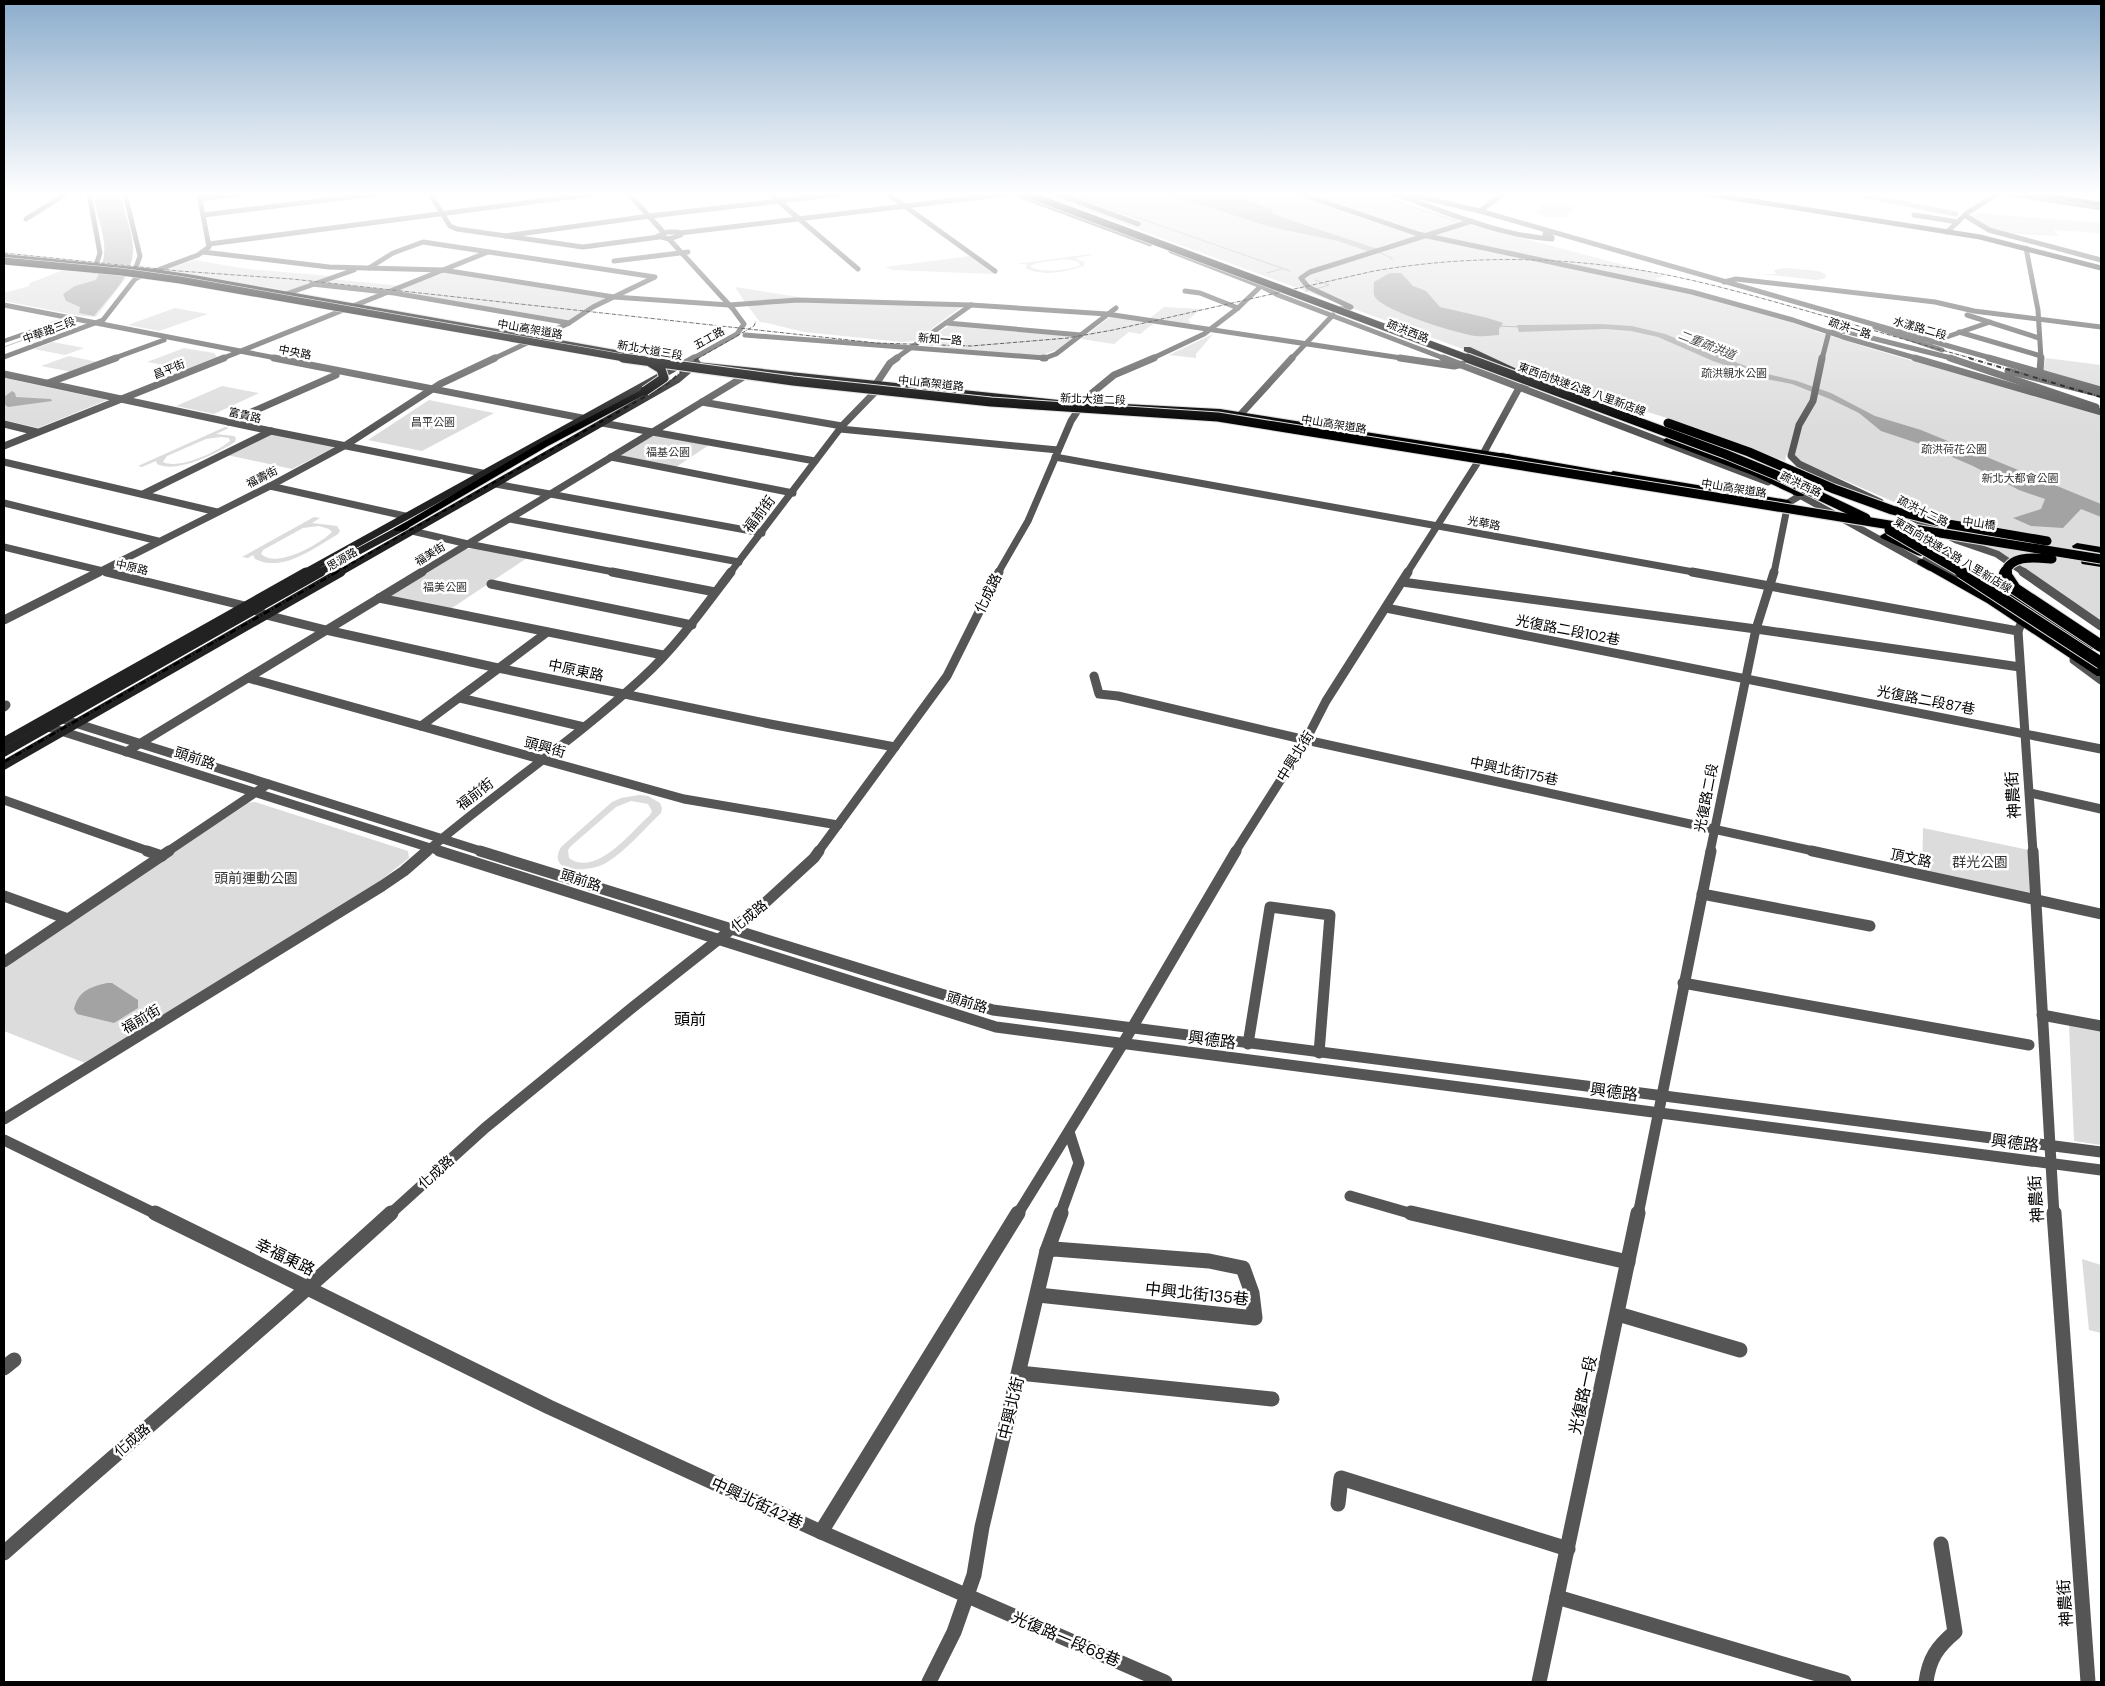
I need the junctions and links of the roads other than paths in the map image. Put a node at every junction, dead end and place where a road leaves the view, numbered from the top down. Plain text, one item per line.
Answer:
1 (127, 273) edge
2 (138, 273) edge
3 (140, 273) junction
4 (347, 273) edge
5 (436, 273) edge
6 (460, 273) edge
7 (633, 273) edge
8 (702, 273) edge
9 (706, 273) edge
10 (1226, 273) edge
11 (1241, 273) edge
12 (1250, 273) edge
13 (1260, 273) edge
14 (1309, 273) edge
15 (1616, 273) edge
16 (1689, 273) edge
17 (2030, 273) edge
18 (1726, 282) junction
19 (312, 284) junction
20 (1261, 286) junction
21 (1185, 291) dead end
22 (387, 293) junction
23 (1296, 293) junction
24 (286, 294) junction
25 (614, 297) junction
26 (1916, 300) junction
27 (971, 304) junction
28 (729, 305) junction
29 (738, 305) junction
30 (4, 306) edge
31 (348, 308) junction
32 (1116, 308) dead end
33 (1238, 308) junction
34 (1107, 314) junction
35 (1333, 315) junction
36 (66, 319) junction
37 (2038, 320) junction
38 (1858, 321) junction
39 (97, 322) junction
40 (1990, 322) junction
41 (86, 323) junction
42 (947, 323) junction
43 (569, 324) junction
44 (2101, 327) edge
45 (1210, 330) junction
46 (1831, 331) junction
47 (1959, 332) junction
48 (745, 335) junction
49 (1081, 335) junction
50 (2039, 338) junction
51 (4, 340) edge
52 (164, 340) junction
53 (532, 341) junction
54 (1934, 342) junction
55 (1305, 344) junction
56 (912, 347) junction
57 (1466, 349) junction
58 (600, 351) junction
59 (237, 352) junction
60 (4, 356) edge
61 (2043, 359) junction
62 (1968, 361) junction
63 (1463, 364) junction
64 (686, 366) junction
65 (2040, 371) junction
66 (4, 374) edge
67 (336, 375) junction
68 (745, 376) junction
69 (46, 384) junction
70 (876, 387) junction
71 (1522, 387) junction
72 (428, 391) junction
73 (2101, 392) edge
74 (119, 399) junction
75 (702, 402) junction
76 (1077, 406) junction
77 (2099, 409) edge
78 (1138, 412) junction
79 (1241, 414) junction
80 (579, 419) junction
81 (229, 422) junction
82 (602, 423) junction
83 (4, 424) edge
84 (841, 427) junction
85 (272, 431) junction
86 (38, 432) junction
87 (653, 432) junction
88 (346, 445) junction
89 (4, 446) edge
90 (1057, 453) junction
91 (1483, 454) junction
92 (611, 457) junction
93 (1497, 460) junction
94 (815, 461) junction
95 (4, 462) edge
96 (1478, 462) junction
97 (500, 464) junction
98 (1561, 472) junction
99 (482, 473) junction
100 (496, 484) junction
101 (270, 486) junction
102 (792, 493) junction
103 (1803, 493) junction
104 (143, 494) junction
105 (549, 495) junction
106 (4, 503) edge
107 (1788, 503) junction
108 (218, 512) junction
109 (1786, 513) junction
110 (405, 516) junction
111 (510, 519) junction
112 (1854, 519) junction
113 (1437, 526) junction
114 (399, 529) junction
115 (412, 531) junction
116 (762, 534) junction
117 (1885, 536) junction
118 (377, 540) junction
119 (158, 541) junction
120 (468, 544) junction
121 (4, 547) edge
122 (386, 547) junction
123 (358, 550) junction
124 (2101, 550) edge
125 (2101, 554) edge
126 (2101, 559) edge
127 (739, 562) junction
128 (1922, 562) junction
129 (2101, 564) edge
130 (100, 571) junction
131 (1402, 582) junction
132 (491, 584) dead end
133 (1771, 586) junction
134 (715, 592) junction
135 (379, 598) junction
136 (245, 606) junction
137 (1386, 608) junction
138 (254, 610) junction
139 (266, 615) junction
140 (4, 620) edge
141 (692, 625) junction
142 (2101, 626) edge
143 (2020, 627) junction
144 (1756, 629) junction
145 (326, 630) junction
146 (546, 633) junction
147 (2046, 635) joint
148 (2101, 646) edge
149 (663, 655) junction
150 (2101, 655) edge
151 (2101, 663) edge
152 (2020, 667) junction
153 (498, 668) junction
154 (2101, 668) edge
155 (2101, 673) edge
156 (1094, 676) dead end
157 (248, 678) junction
158 (1746, 678) junction
159 (2101, 680) edge
160 (624, 694) junction
161 (460, 698) junction
162 (51, 715) junction
163 (62, 719) junction
164 (36, 723) junction
165 (76, 723) junction
166 (421, 726) junction
167 (48, 727) junction
168 (584, 727) junction
169 (62, 731) junction
170 (2024, 734) junction
171 (1306, 740) junction
172 (4, 742) edge
173 (140, 743) junction
174 (895, 747) junction
175 (2101, 749) edge
176 (4, 752) edge
177 (126, 752) junction
178 (540, 760) junction
179 (4, 765) edge
180 (268, 784) junction
181 (256, 793) junction
182 (2030, 793) junction
183 (4, 800) edge
184 (2101, 809) edge
185 (838, 825) junction
186 (1715, 829) junction
187 (441, 838) junction
188 (430, 848) junction
189 (162, 856) junction
190 (1702, 894) junction
191 (4, 896) edge
192 (2035, 899) junction
193 (2101, 914) edge
194 (68, 919) junction
195 (1870, 926) dead end
196 (731, 930) junction
197 (720, 940) junction
198 (4, 962) edge
199 (1683, 983) junction
200 (2042, 1015) junction
201 (2101, 1026) edge
202 (1131, 1029) junction
203 (1122, 1044) junction
204 (1248, 1044) junction
205 (2029, 1045) dead end
206 (1319, 1053) junction
207 (1660, 1097) junction
208 (1659, 1114) junction
209 (4, 1118) edge
210 (1069, 1132) junction
211 (4, 1140) edge
212 (2049, 1144) junction
213 (2101, 1152) edge
214 (2050, 1163) junction
215 (2101, 1170) edge
216 (1350, 1196) dead end
217 (1047, 1251) junction
218 (1628, 1262) junction
219 (309, 1288) junction
220 (1038, 1295) junction
221 (1618, 1314) junction
222 (1740, 1350) dead end
223 (1019, 1373) junction
224 (1272, 1399) dead end
225 (549, 1407) joint
226 (1338, 1504) dead end
227 (821, 1532) junction
228 (1941, 1544) dead end
229 (1568, 1549) junction
230 (4, 1553) edge
231 (966, 1596) junction
232 (1557, 1597) junction
233 (929, 1682) edge
234 (1165, 1682) edge
235 (1540, 1682) edge
236 (1844, 1682) edge
237 (1926, 1682) edge
238 (2088, 1682) edge

1 - 98 highway, 中山高架道路, bridge
2 - 58 highway, 中山高架道路, bridge
3 - 24 main road, 新北大道三段
3 - 31 main road, 新北大道三段
3 - 39 street, 中華路三段
4 - 19 street
5 - 22 street, 昌平街
6 - 25 street
7 - 25 street, 福壽街
8 - 28 street, 五工路
9 - 29 street, 五工路
10 - 20 street
11 - 23 highway, 東西向快速公路 八里新店線, bridge
12 - 150 highway, 東西向快速公路 八里新店線, bridge
13 - 57 highway
14 - 20 street
15 - 46 street, 疏洪一路
16 - 18 street, 水漾路二段
17 - 37 street
18 - 26 street
18 - 38 street, 水漾路二段
18 - 54 street, 水漾路二段
19 - 22 street
19 - 24 street
20 - 33 street, 化成路
20 - 35 street, 疏洪西路
21 - 33 street
22 - 31 street, 昌平街
22 - 43 street
23 - 103 highway, bridge
23 - 151 highway, 東西向快速公路 八里新店線, bridge
24 - 31 main road, 新北大道三段
25 - 28 street
25 - 43 street, 福壽街
26 - 37 street
26 - 40 street
27 - 29 street
27 - 34 street
27 - 42 street, 福前街
28 - 29 street
28 - 64 street, 五工路
29 - 48 street, 五工路
30 - 36 street, 中央路
31 - 53 main road, 新北大道三段
31 - 53 main road, 新北大道三段
31 - 59 street, 昌平街
32 - 34 street, 新知一路
33 - 45 street, 化成路
34 - 45 street
34 - 49 street, 新知一路
35 - 55 street
35 - 63 street, 疏洪西路
36 - 41 street, 中央路
36 - 51 street
37 - 44 street
37 - 50 street
38 - 54 street, 水漾路二段
38 - 62 street
39 - 41 street, 中華路三段
39 - 59 street, 中央路
40 - 47 street
40 - 50 street
41 - 52 street, 中央路
41 - 60 street, 中華路三段
42 - 49 street
42 - 56 street, 福前街
43 - 53 street, 福壽街
45 - 55 street
45 - 76 street, 化成路
46 - 62 street
46 - 77 street, 疏洪一路
46 - 142 street, 疏洪十二路
47 - 54 street
47 - 61 street
48 - 56 street, 新知一路
48 - 64 street, 五工路
49 - 56 street, 新知一路
50 - 61 street
52 - 59 street, 中央路
52 - 69 street
53 - 64 main road, 新北大道三段
53 - 64 main road, 新北大道三段
53 - 72 street, 福壽街
54 - 65 street, 水漾路二段
54 - 73 street, 水漾路二段
55 - 63 street
55 - 79 street
56 - 70 street, 福前街
57 - 103 highway, bridge
57 - 124 highway, bridge
58 - 76 highway, 中山高架道路, bridge
58 - 114 highway, bridge
59 - 67 street, 中央路
59 - 72 street, 中央路
59 - 74 street, 昌平街
61 - 65 street
62 - 73 street
62 - 77 street
63 - 71 street, 疏洪西路
64 - 68 main road, 新北大道二段
64 - 70 main road, 新北大道二段
64 - 76 highway, bridge
64 - 80 main road, 思源路
64 - 82 main road, 思源路
64 - 114 main road, 思源路
65 - 73 street, 水漾路二段
66 - 69 street, 富貴路
67 - 72 street, 中央路
67 - 81 street
68 - 70 main road, 新北大道二段
68 - 75 street, 福美街
69 - 74 street, 富貴路
70 - 76 main road, 新北大道二段
70 - 84 street, 福前街
71 - 91 street, 中興北街
71 - 103 street, 疏洪西路
72 - 80 street, 中央路
72 - 88 street, 福壽街
74 - 81 street, 富貴路
74 - 86 street, 昌平街
75 - 84 street, 光華路
75 - 87 street, 福美街
76 - 78 main road, 新北大道二段
76 - 79 main road, 新北大道二段
76 - 90 street, 化成路
76 - 112 highway, 中山高架道路, bridge
78 - 96 main road, 新北大道二段
78 - 98 highway, bridge
79 - 91 main road, 新北大道二段
80 - 97 main road, 思源路
81 - 85 street, 富貴路
82 - 87 street
82 - 100 main road, 思源路
83 - 86 street
84 - 90 street, 光華路
84 - 94 street, 福前街
85 - 88 street, 富貴路
85 - 104 street
86 - 89 street, 昌平街
87 - 92 street, 福美街
87 - 94 street
88 - 99 street, 富貴路
88 - 101 street, 福壽街
90 - 113 street, 光華路
90 - 174 street, 化成路
91 - 93 main road, 新北大道二段
91 - 96 street, 中興北街
92 - 102 street
92 - 105 street, 福美街
93 - 96 main road, 新北大道二段
93 - 107 main road
93 - 109 main road
93 - 112 highway, bridge
94 - 102 street, 福前街
95 - 104 street
96 - 113 street, 中興北街
97 - 99 main road, 思源路
97 - 118 main road, 思源路
98 - 112 highway, 中山高架道路, bridge
99 - 110 main road, 思源路
100 - 105 street
100 - 115 main road, 思源路
101 - 108 street, 福壽街
101 - 110 street
102 - 116 street, 福前街
103 - 107 street
103 - 117 street, 疏洪西路
103 - 128 street, 疏洪西路
104 - 108 street
105 - 111 street, 福美街
105 - 116 street
106 - 119 street
107 - 109 street, 光復路二段
108 - 119 street, 福壽街
109 - 133 street, 光復路二段
110 - 136 main road, 思源路
111 - 120 street, 福美街
111 - 127 street
112 - 125 highway, 中山橋, bridge
112 - 126 highway, 中山橋, bridge
113 - 131 street, 中興北街
113 - 133 street, 光華路
114 - 118 main road, 思源路
115 - 120 street
115 - 122 main road, 思源路
116 - 127 street, 福前街
117 - 150 highway
117 - 154 street, 疏洪西路
118 - 123 main road, 思源路
119 - 130 street, 福壽街
120 - 134 street
120 - 135 street, 福美街
121 - 130 street, 中原路
122 - 123 main road
122 - 139 main road, 思源路
123 - 138 main road, 思源路
127 - 134 street, 福前街
128 - 143 street, 疏洪西路
128 - 147 highway
129 - 148 highway, bridge
130 - 136 street, 中原路
130 - 140 street, 福壽街
131 - 137 street, 中興北街
131 - 144 street
132 - 141 street
133 - 143 street, 光華路
133 - 144 street, 光復路二段
134 - 141 street, 福前街
135 - 145 street, 福美街
135 - 146 street
136 - 138 street, 中原路
136 - 162 main road, 思源路
137 - 158 street, 光復路二段102巷
137 - 171 street, 中興北街
138 - 139 street, 中原東路
138 - 163 main road, 思源路
139 - 145 street, 中原東路
139 - 165 main road, 思源路
141 - 149 street, 福前街
143 - 152 street, 神農街
143 - 159 street, 疏洪西路
144 - 152 street
144 - 158 street, 光復路二段
145 - 153 street, 中原東路
145 - 157 street, 福美街
146 - 149 street
146 - 153 street
147 - 155 highway
149 - 160 street, 福前街
152 - 170 street, 神農街
153 - 160 street, 中原東路
153 - 161 street
156 - 171 street, 中興北街175巷
157 - 166 street, 頭興街
157 - 173 street, 福美街
158 - 170 street, 光復路二段87巷
158 - 186 street, 光復路二段
160 - 168 street, 福前街
160 - 174 street, 中原東路
161 - 166 street
161 - 168 street
162 - 163 street, 頭前路
162 - 164 main road, 思源路
163 - 165 street, 頭前路
163 - 167 main road, 思源路
164 - 167 street, 頭前路
164 - 172 main road, 思源路
165 - 169 main road, 思源路
165 - 173 street, 頭前路
166 - 178 street, 頭興街
167 - 169 street, 頭前路
167 - 176 main road, 思源路
168 - 178 street, 福前街
169 - 177 street, 頭前路
169 - 179 main road, 思源路
170 - 175 street, 光復路二段87巷
170 - 182 street, 神農街
171 - 186 street, 中興北街175巷
171 - 202 street, 中興北街
173 - 177 street, 福美街
173 - 180 street, 頭前路
174 - 185 street, 化成路
177 - 181 street, 頭前路
178 - 185 street, 頭興街
178 - 187 street, 福前街
180 - 181 street
180 - 187 street, 頭前路
181 - 188 street, 頭前路
181 - 189 street
182 - 184 street
182 - 192 street, 神農街
183 - 189 street
185 - 196 street, 化成路
186 - 190 street, 光復路二段
186 - 192 street, 頂文路
187 - 188 street, 福前街
187 - 196 street, 頭前路
188 - 197 street, 頭前路
188 - 209 street, 福前街
189 - 194 street
190 - 195 street
190 - 199 street, 光復路二段
191 - 194 street
192 - 193 street, 頂文路
192 - 200 street, 神農街
194 - 198 street
196 - 197 street, 化成路
196 - 202 street, 頭前路
197 - 203 street, 頭前路
197 - 219 street, 化成路
199 - 205 street
199 - 207 street, 光復路二段
200 - 201 street
200 - 212 street, 神農街
202 - 203 street, 中興北街
202 - 204 street, 興德路
203 - 208 street, 興德路
203 - 210 street, 中興北街
204 - 206 street, 興德路
204 - 206 street
206 - 207 street, 興德路
207 - 208 street, 光復路二段
207 - 212 street, 興德路
208 - 214 street, 興德路
208 - 218 street, 光復路一段
210 - 217 street, 中興北街
210 - 227 street, 中興北街
211 - 219 street, 幸福東路
212 - 213 street, 興德路
212 - 214 street, 神農街
214 - 215 street, 興德路
214 - 238 street, 神農街
216 - 218 street
217 - 220 street, 中興北街
217 - 220 street, 中興北街135巷
218 - 221 street, 光復路一段
219 - 225 street, 幸福東路
219 - 230 street, 化成路
220 - 223 street, 中興北街
221 - 222 street
221 - 229 street, 光復路一段
223 - 224 street
223 - 231 street, 中興北街
225 - 227 street, 中興北街42巷
226 - 229 street
227 - 231 street, 中興北街42巷
228 - 237 street
229 - 232 street, 光復路一段
231 - 233 street, 中興北街
231 - 234 street, 光復路一段68巷
232 - 235 street, 光復路一段
232 - 236 street

